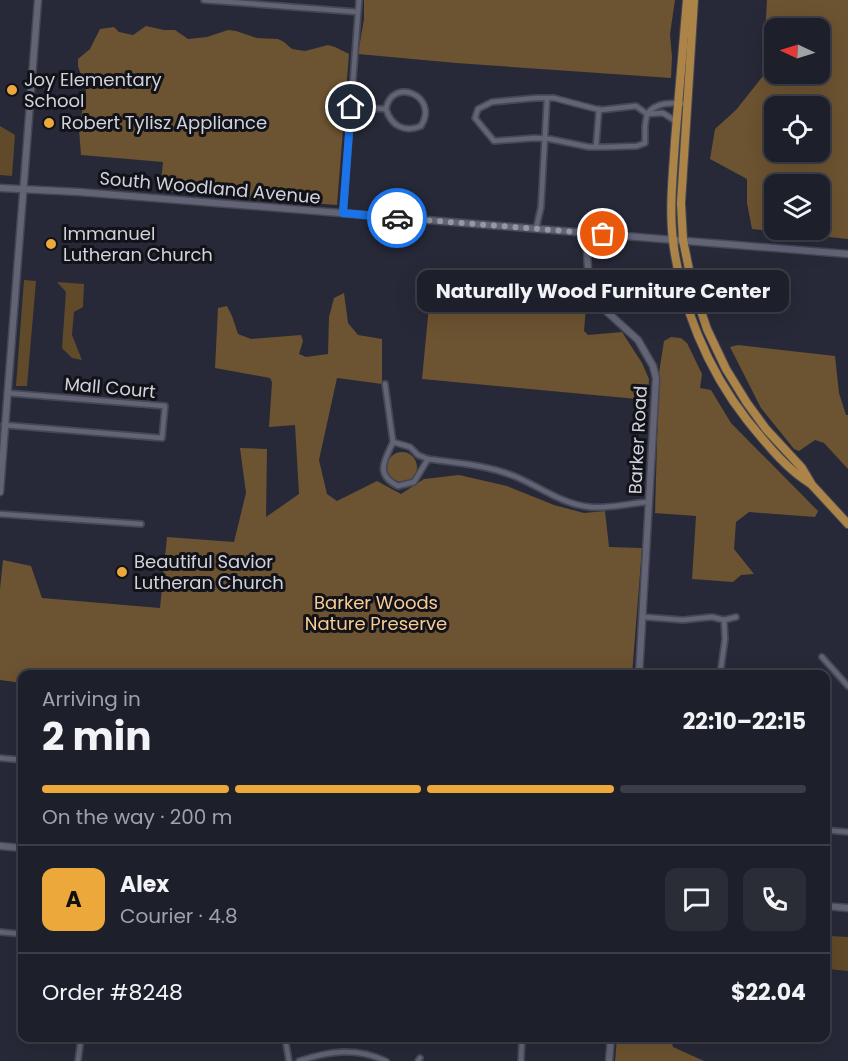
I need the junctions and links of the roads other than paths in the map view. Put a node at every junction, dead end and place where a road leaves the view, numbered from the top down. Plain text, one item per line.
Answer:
1 (38, 0) edge
2 (204, 0) edge
3 (359, 0) edge
4 (687, 0) edge
5 (694, 0) edge
6 (358, 12) junction
7 (547, 99) junction
8 (678, 103) junction
9 (688, 104) junction
10 (351, 107) junction
11 (386, 109) junction
12 (599, 109) junction
13 (647, 114) junction
14 (677, 122) junction
15 (544, 138) junction
16 (596, 147) junction
17 (0, 188) edge
18 (22, 189) junction
19 (343, 213) junction
20 (536, 229) junction
21 (586, 232) junction
22 (673, 240) junction
23 (683, 240) junction
24 (848, 254) edge
25 (385, 384) dead end
26 (7, 393) junction
27 (4, 425) junction
28 (393, 442) junction
29 (2, 447) edge
30 (428, 459) junction
31 (812, 485) junction
32 (0, 492) edge
33 (649, 502) junction
34 (0, 514) edge
35 (141, 524) dead end
36 (848, 524) edge
37 (644, 617) junction
38 (736, 617) dead end
39 (724, 620) junction
40 (822, 657) dead end
41 (639, 670) edge
42 (721, 670) edge
43 (848, 686) edge
44 (0, 758) edge
45 (18, 760) edge
46 (830, 830) edge
47 (848, 832) edge
48 (0, 846) edge
49 (18, 848) edge
50 (830, 906) edge
51 (848, 908) edge
52 (0, 932) edge
53 (18, 934) edge
54 (80, 1042) edge
55 (286, 1042) edge
56 (522, 1042) edge
57 (611, 1042) edge
58 (78, 1061) edge
59 (289, 1061) edge
60 (299, 1061) edge
61 (386, 1061) edge
62 (521, 1061) edge
63 (609, 1061) edge

1 - 18 street
2 - 6 street
3 - 6 street
4 - 8 main road
5 - 9 main road
6 - 10 street
7 - 12 street
7 - 15 street
7 - 15 street
8 - 9 street
8 - 13 street
8 - 14 main road
9 - 23 main road
10 - 11 street
10 - 19 street
11 - 11 street
12 - 13 street
12 - 16 street
13 - 14 street
13 - 16 street
14 - 22 main road
15 - 16 street
15 - 20 street
17 - 18 street, South Woodland Avenue
18 - 19 street, South Woodland Avenue
18 - 26 street
19 - 20 street, South Woodland Avenue
20 - 21 street, South Woodland Avenue
21 - 22 street, South Woodland Avenue
21 - 33 street, Barker Road
22 - 23 street, South Woodland Avenue
22 - 31 main road
23 - 24 street, South Woodland Avenue
23 - 31 main road
25 - 28 street
26 - 27 street
26 - 27 street, Mall Court
27 - 29 street
28 - 30 street
28 - 30 street
29 - 32 street
30 - 33 street
31 - 36 main road
33 - 37 street, Barker Road
34 - 35 street
37 - 39 street
37 - 41 street, Barker Road
38 - 39 street
39 - 42 street
40 - 43 street
44 - 45 street
46 - 47 street
48 - 49 street
50 - 51 street
52 - 53 street
54 - 58 street
55 - 59 street
56 - 62 street
57 - 63 street
60 - 61 street

